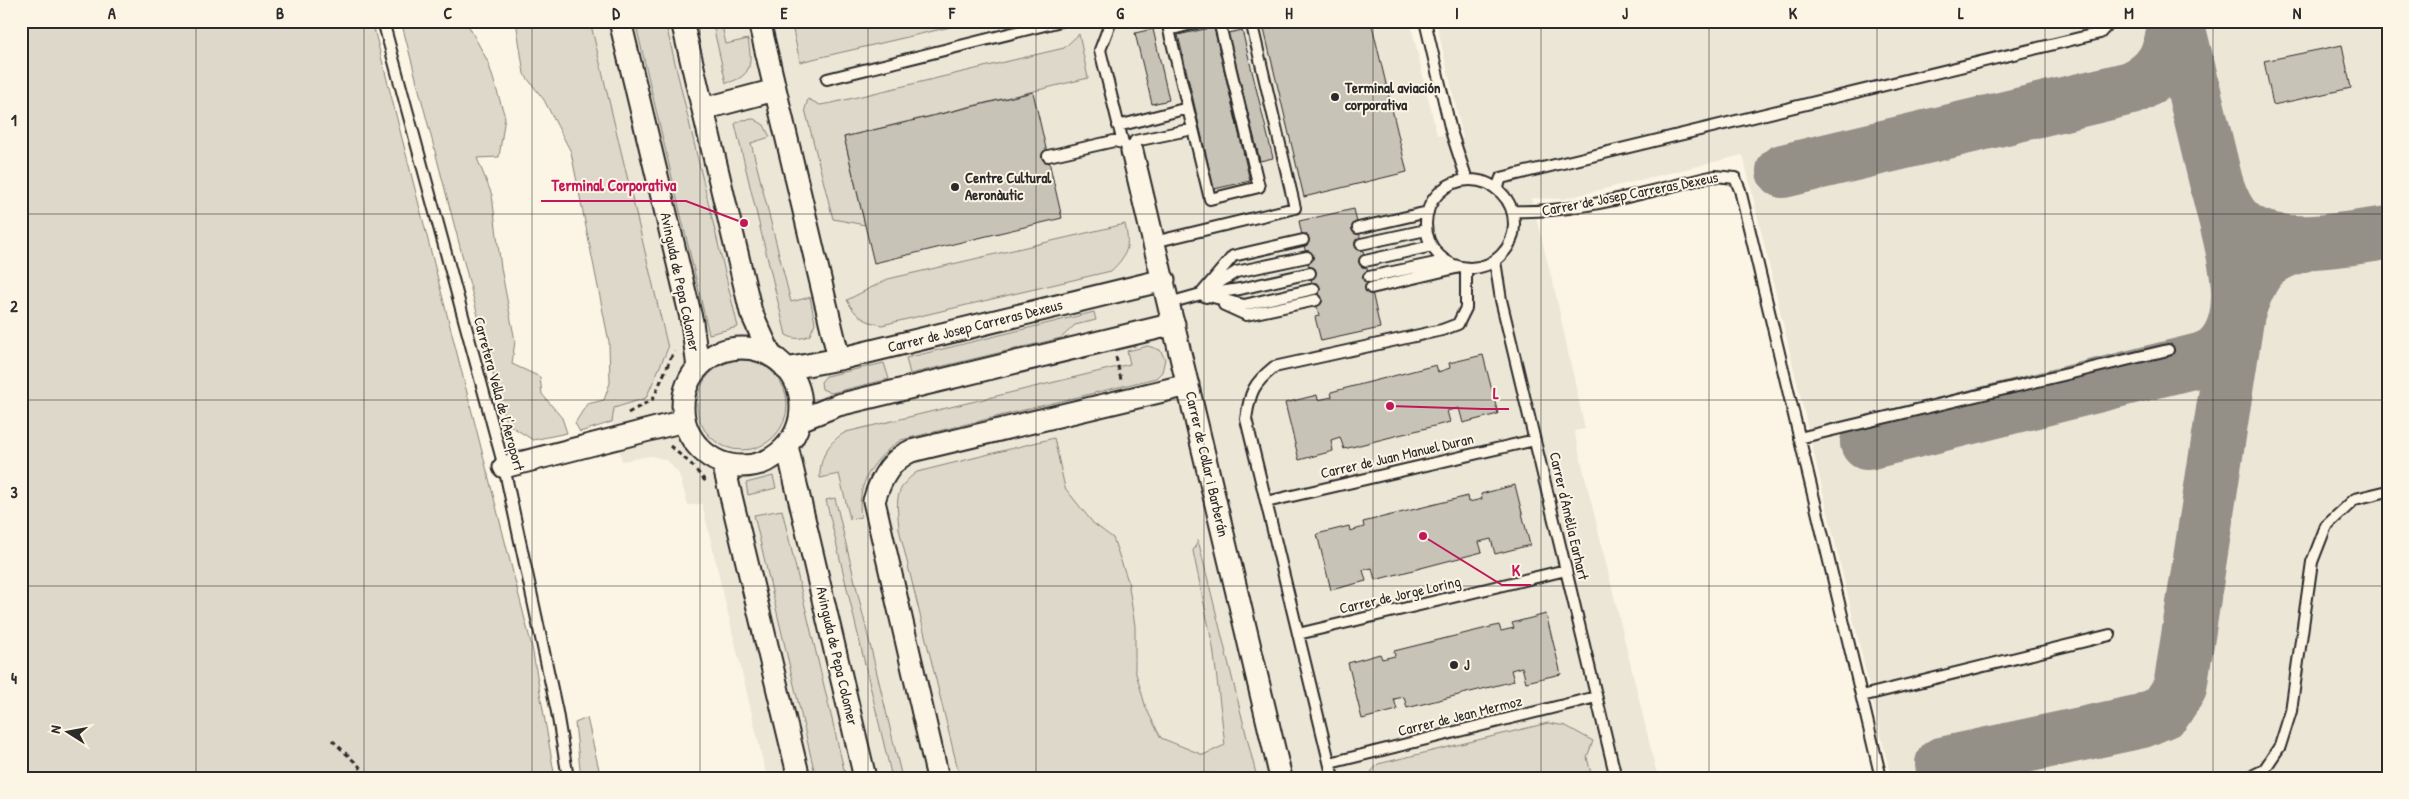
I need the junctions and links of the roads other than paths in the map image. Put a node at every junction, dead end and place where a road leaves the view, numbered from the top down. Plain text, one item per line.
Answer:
1 (384, 21) edge
2 (620, 21) edge
3 (682, 21) edge
4 (759, 21) edge
5 (1061, 21) edge
6 (1111, 21) edge
7 (1203, 21) edge
8 (1219, 21) edge
9 (1251, 21) edge
10 (1425, 21) edge
11 (2111, 21) edge
12 (827, 79) dead end
13 (775, 90) junction
14 (1188, 108) junction
15 (703, 109) junction
16 (1118, 126) junction
17 (1193, 129) junction
18 (1127, 147) junction
19 (1048, 156) dead end
20 (1467, 180) junction
21 (1497, 189) junction
22 (1512, 211) junction
23 (1428, 212) junction
24 (1358, 228) dead end
25 (1426, 230) junction
26 (1303, 240) dead end
27 (1154, 242) junction
28 (1362, 244) dead end
29 (1432, 246) junction
30 (1307, 257) dead end
31 (1365, 261) dead end
32 (1445, 261) junction
33 (1495, 261) junction
34 (1463, 268) junction
35 (1310, 273) dead end
36 (1369, 277) dead end
37 (1164, 280) junction
38 (1371, 288) dead end
39 (1314, 289) dead end
40 (1201, 294) junction
41 (1316, 300) dead end
42 (1169, 302) junction
43 (1245, 310) junction
44 (1174, 324) junction
45 (2168, 350) dead end
46 (839, 359) junction
47 (779, 362) junction
48 (698, 368) junction
49 (1188, 385) junction
50 (800, 420) junction
51 (684, 421) junction
52 (1799, 438) junction
53 (1535, 440) junction
54 (787, 446) junction
55 (723, 464) junction
56 (504, 467) junction
57 (2388, 491) edge
58 (1266, 502) junction
59 (1566, 570) junction
60 (1298, 634) junction
61 (2110, 635) dead end
62 (1862, 696) junction
63 (1596, 697) junction
64 (1330, 763) junction
65 (568, 778) edge
66 (800, 778) edge
67 (866, 778) edge
68 (938, 778) edge
69 (1281, 778) edge
70 (1333, 778) edge
71 (1616, 778) edge
72 (1880, 778) edge
73 (2248, 778) edge

1 - 56 lane, Carretera Vella de l'Aeroport
2 - 48 street, Avinguda de Pepa Colomer
3 - 15 street
4 - 13 street
5 - 12 lane
6 - 16 lane
7 - 14 lane
8 - 17 lane
9 - 27 lane
10 - 20 lane
11 - 21 lane
13 - 15 street
13 - 46 street
14 - 16 lane
14 - 17 lane
15 - 47 street
16 - 18 lane
17 - 18 lane
18 - 19 lane
18 - 27 street, Carrer de Collar i Barberán
20 - 21 lane
20 - 23 lane
21 - 22 lane
22 - 33 lane
22 - 52 lane, Carrer de Josep Carreras Dexeus
23 - 24 lane
23 - 25 lane
25 - 28 lane
25 - 29 lane
26 - 40 lane
27 - 37 street, Carrer de Collar i Barberán
29 - 31 lane
29 - 32 lane
30 - 40 lane
32 - 34 lane
32 - 36 lane
33 - 34 lane
33 - 53 lane, Carrer d'Amèlia Earhart
34 - 38 lane
34 - 58 lane
35 - 40 lane
37 - 42 street, Carrer de Collar i Barberán
37 - 46 street, Carrer de Josep Carreras Dexeus
39 - 43 lane
40 - 42 lane
40 - 43 lane
41 - 43 lane
42 - 44 street, Carrer de Collar i Barberán
44 - 49 street, Carrer de Collar i Barberán
44 - 50 street
45 - 52 lane
46 - 47 street, Carrer de Josep Carreras Dexeus
47 - 48 street
47 - 50 street
48 - 51 street
49 - 68 street
49 - 69 street, Carrer de Collar i Barberán
50 - 54 street
51 - 55 street
51 - 56 street
52 - 62 lane
53 - 58 lane, Carrer de Juan Manuel Duran
53 - 59 lane, Carrer d'Amèlia Earhart
54 - 55 street
54 - 67 street, Avinguda de Pepa Colomer
55 - 66 street
56 - 65 lane, Carretera Vella de l'Aeroport
57 - 73 lane
58 - 60 lane
59 - 60 lane, Carrer de Jorge Loring
59 - 63 lane, Carrer d'Amèlia Earhart
60 - 64 lane
61 - 62 lane
62 - 72 lane
63 - 64 lane, Carrer de Jean Mermoz
63 - 71 lane, Carrer d'Amèlia Earhart
64 - 70 lane

